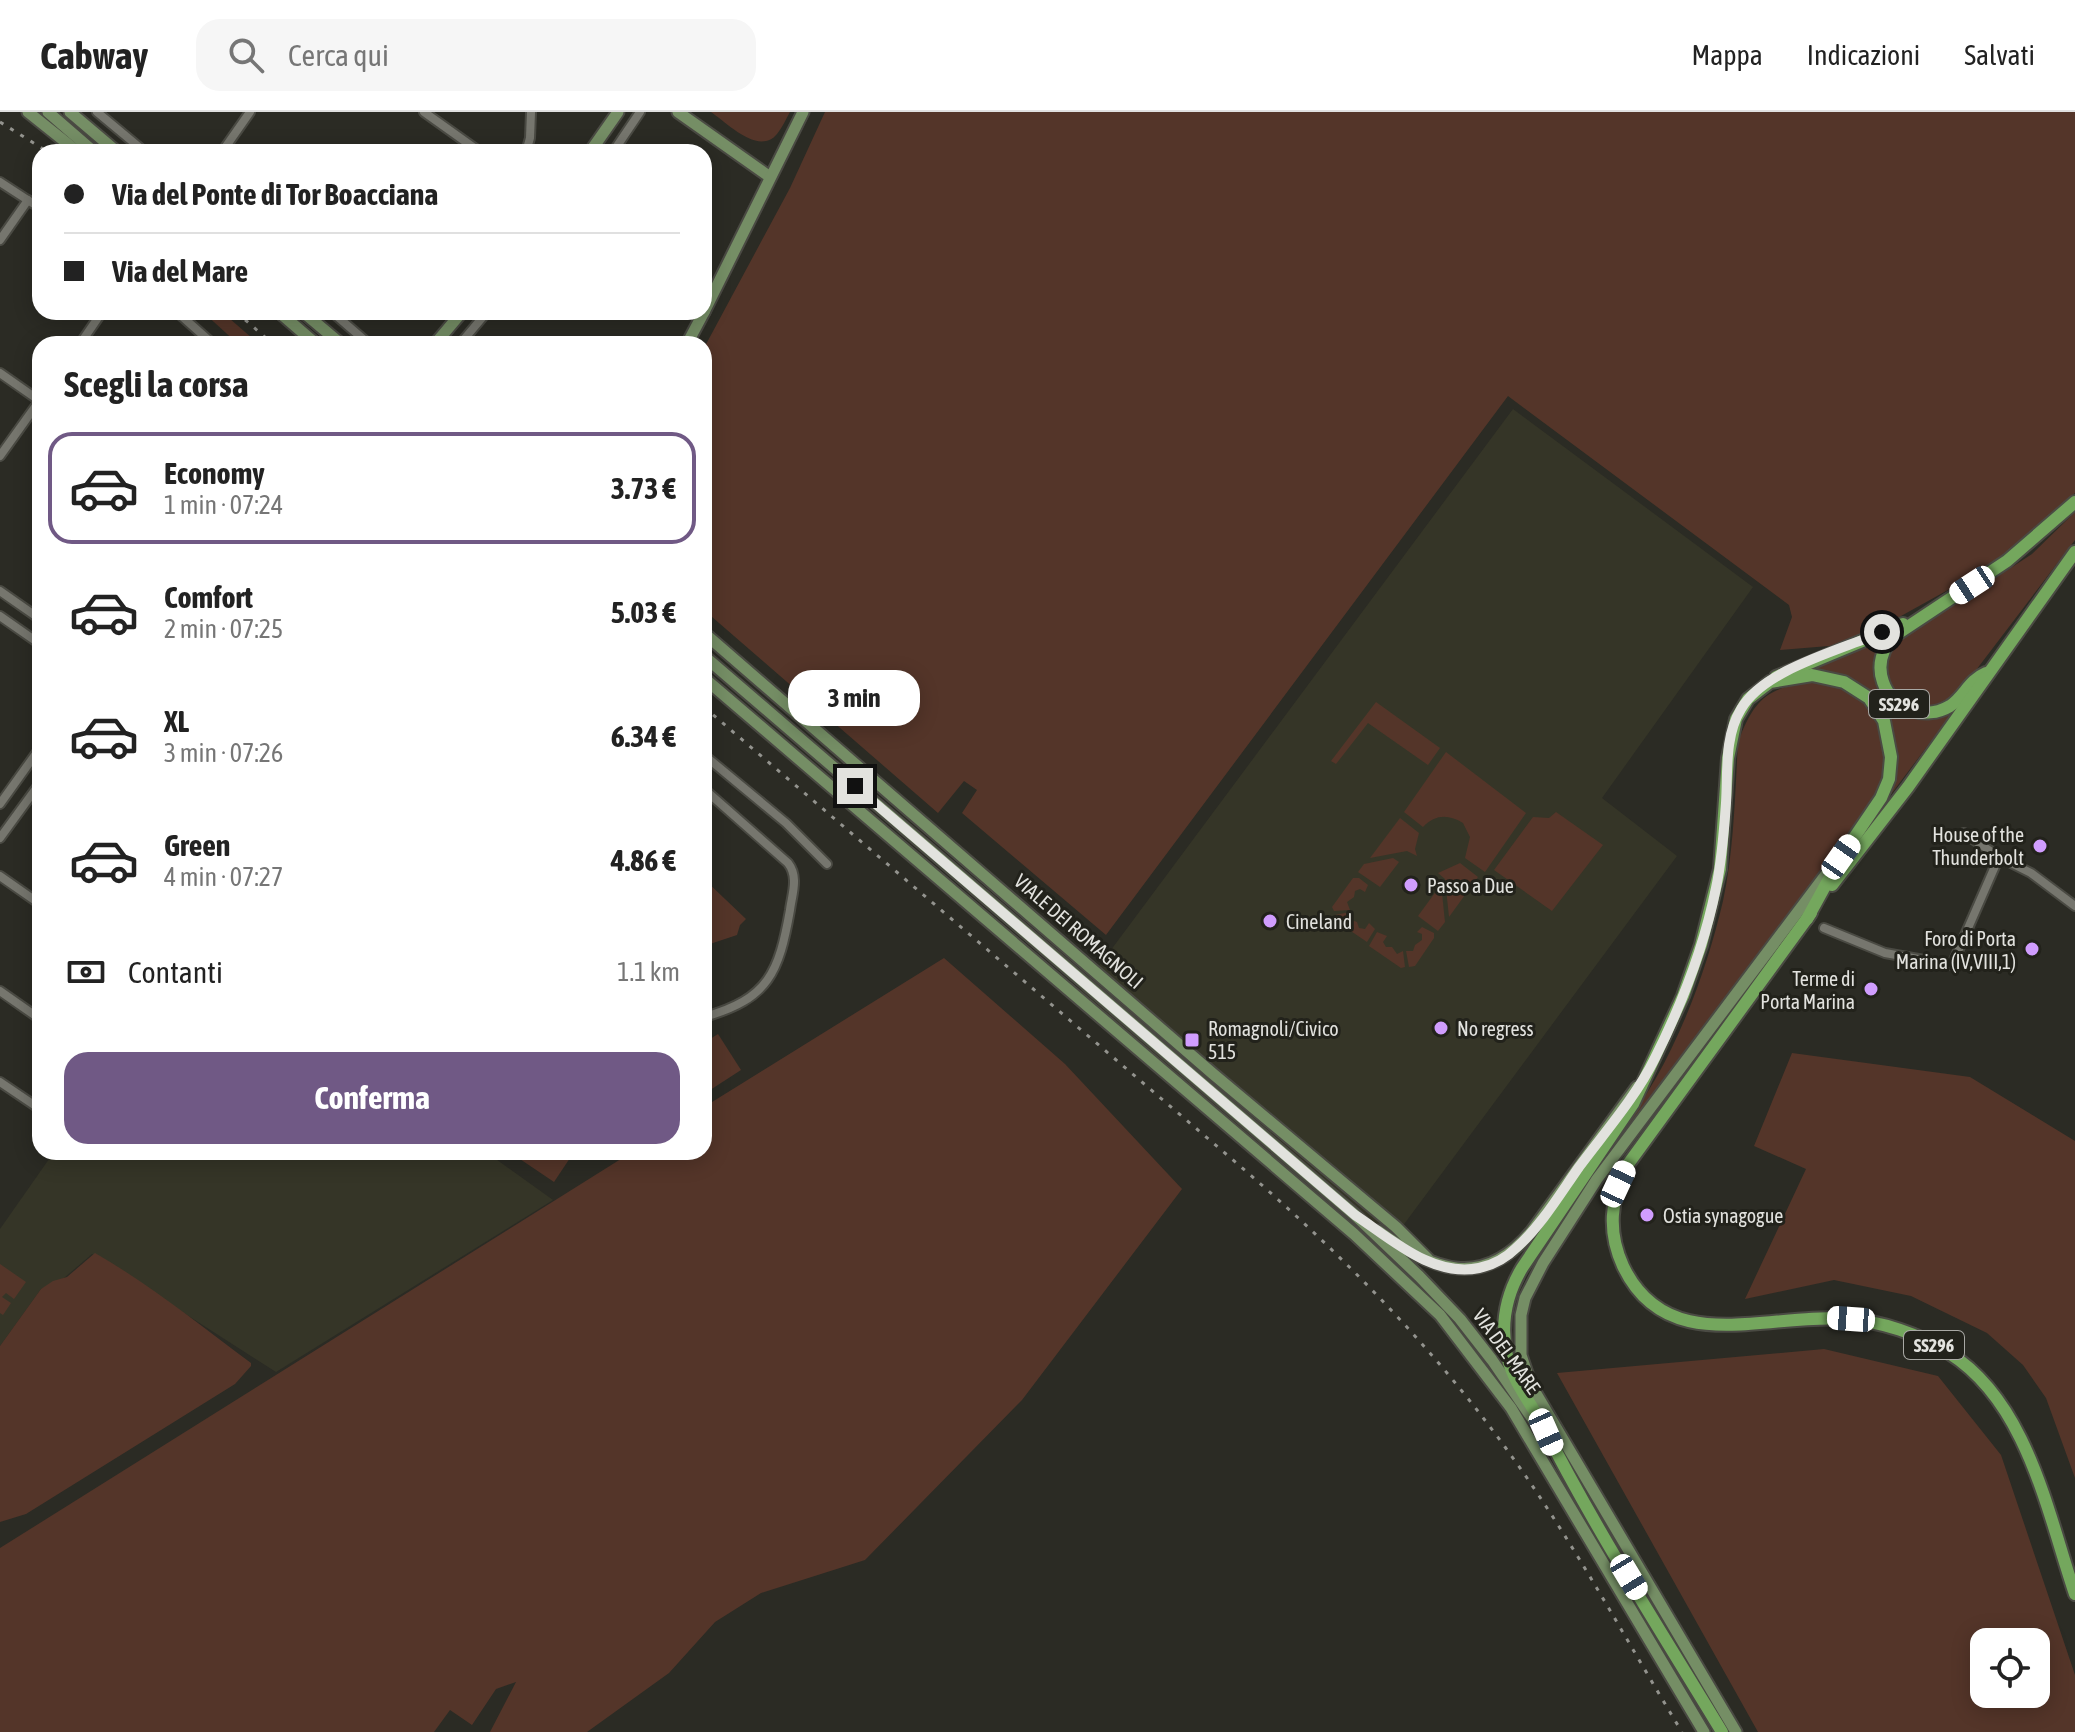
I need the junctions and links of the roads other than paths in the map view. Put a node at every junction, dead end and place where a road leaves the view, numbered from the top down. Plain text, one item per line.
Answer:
1 (28, 112) edge
2 (48, 112) edge
3 (70, 112) edge
4 (97, 112) edge
5 (250, 112) edge
6 (531, 112) edge
7 (618, 112) edge
8 (640, 112) edge
9 (678, 112) edge
10 (803, 112) edge
11 (429, 113) edge
12 (68, 144) edge
13 (85, 144) edge
14 (108, 144) edge
15 (135, 144) edge
16 (228, 144) edge
17 (470, 144) edge
18 (528, 144) edge
19 (596, 144) edge
20 (618, 144) edge
21 (770, 177) junction
22 (0, 182) edge
23 (28, 200) junction
24 (32, 203) edge
25 (0, 240) edge
26 (712, 296) edge
27 (186, 320) edge
28 (288, 320) edge
29 (312, 320) edge
30 (341, 320) edge
31 (456, 320) edge
32 (480, 320) edge
33 (204, 336) edge
34 (307, 336) edge
35 (332, 336) edge
36 (360, 336) edge
37 (444, 336) edge
38 (467, 336) edge
39 (0, 373) edge
40 (32, 395) edge
41 (32, 412) edge
42 (0, 456) edge
43 (2075, 502) edge
44 (2075, 552) edge
45 (0, 591) edge
46 (32, 613) edge
47 (0, 616) edge
48 (1917, 618) junction
49 (32, 638) edge
50 (712, 640) edge
51 (712, 663) edge
52 (1989, 672) junction
53 (1770, 682) junction
54 (712, 685) edge
55 (32, 758) edge
56 (712, 762) edge
57 (32, 794) edge
58 (712, 796) edge
59 (1, 799) edge
60 (20, 810) junction
61 (1964, 833) dead end
62 (0, 838) edge
63 (1841, 857) junction
64 (1999, 857) junction
65 (827, 864) dead end
66 (0, 876) edge
67 (32, 898) edge
68 (2075, 906) edge
69 (1807, 919) junction
70 (1824, 928) dead end
71 (0, 991) edge
72 (32, 1013) edge
73 (712, 1014) edge
74 (1644, 1078) junction
75 (0, 1082) edge
76 (32, 1104) edge
77 (1355, 1215) junction
78 (1428, 1259) junction
79 (1552, 1447) junction
80 (2075, 1594) edge
81 (1704, 1732) edge
82 (1722, 1732) edge
83 (1736, 1732) edge

1 - 12 street
2 - 13 street
3 - 14 street
4 - 15 street
5 - 16 street
6 - 18 street
7 - 19 street
8 - 20 street
9 - 21 street
10 - 21 street
11 - 17 street
21 - 26 street
22 - 23 street
23 - 24 street
23 - 25 street
27 - 33 street
28 - 34 street
29 - 35 street
30 - 36 street
31 - 37 street
32 - 38 street
39 - 40 street
41 - 42 street
43 - 48 main road, SS296
44 - 52 main road, SS296
45 - 46 street
47 - 49 street
48 - 52 main road, SS296
48 - 53 main road, SS296
50 - 78 street, VIALE DEI ROMAGNOLI
51 - 77 street, VIA DEL MARE
52 - 69 main road, SS296
53 - 63 main road
53 - 74 main road
54 - 81 street
55 - 59 street
56 - 65 street
57 - 60 street
58 - 73 street
59 - 60 street
60 - 62 street
61 - 64 street
63 - 69 main road
63 - 83 street
64 - 68 street
64 - 70 street
66 - 67 street
69 - 80 main road, SS296
71 - 72 street
74 - 78 street
74 - 79 main road
75 - 76 street
77 - 78 street
77 - 79 street, VIA DEL MARE
79 - 82 main road, VIA DEL MARE

